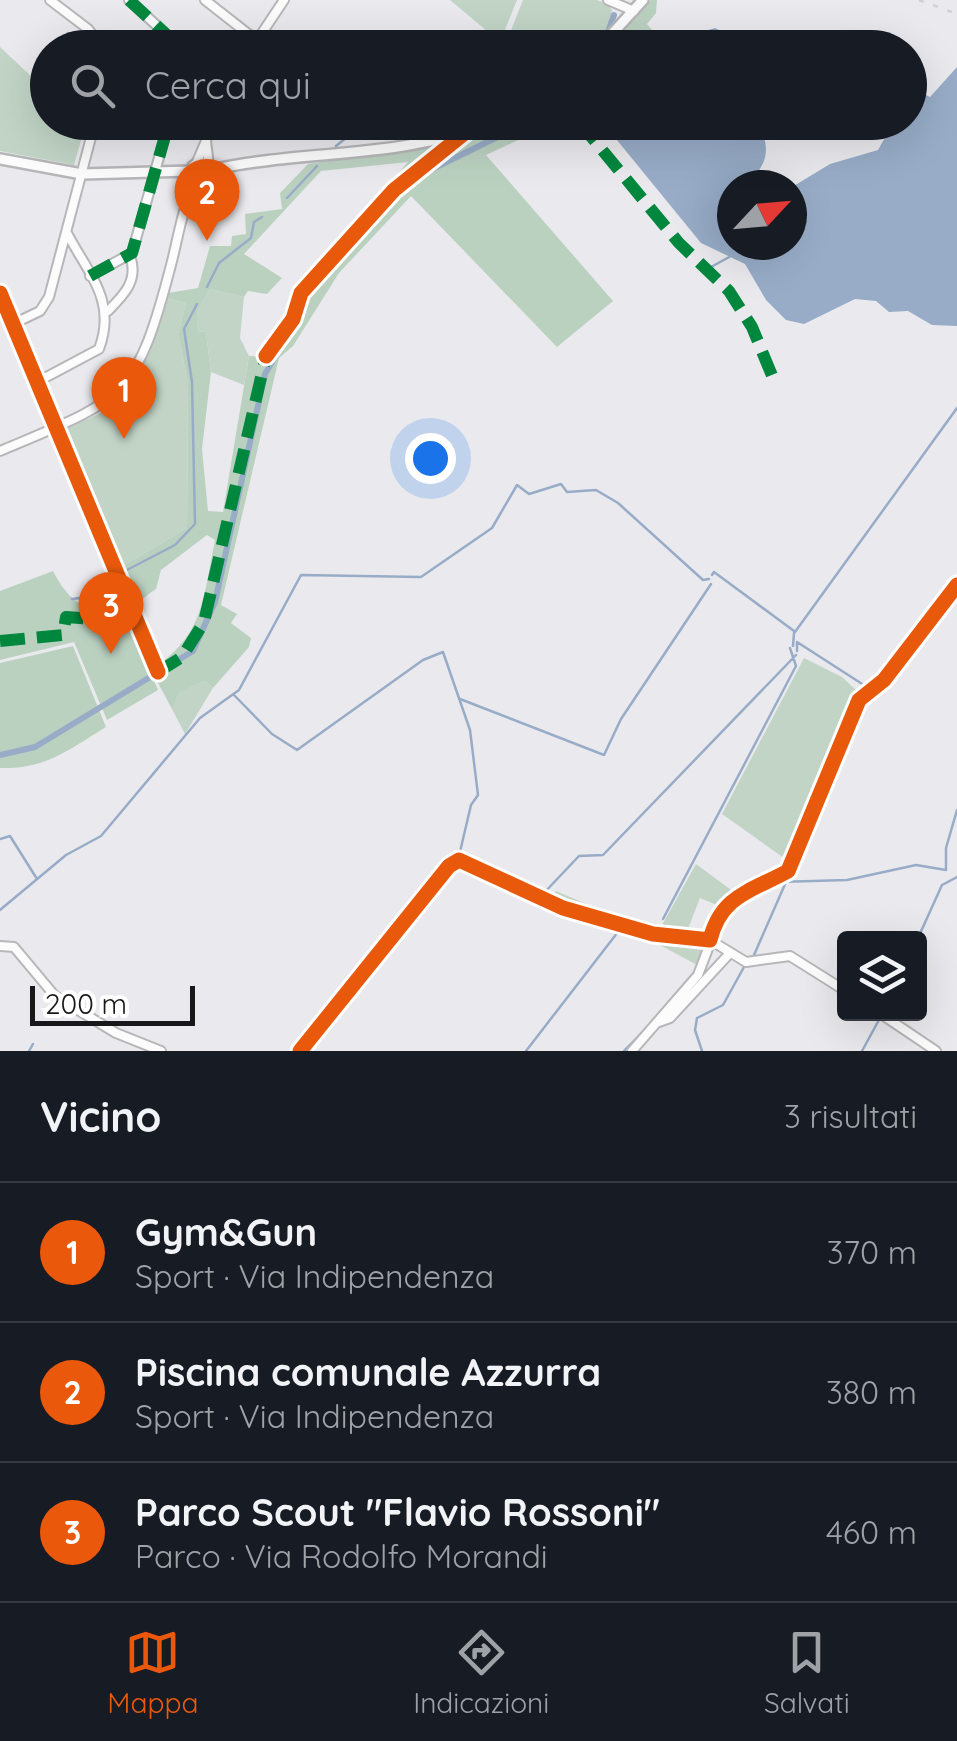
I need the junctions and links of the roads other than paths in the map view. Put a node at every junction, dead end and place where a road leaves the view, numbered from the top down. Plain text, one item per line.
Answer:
1 (50, 0) edge
2 (129, 0) edge
3 (205, 0) edge
4 (284, 0) edge
5 (608, 0) edge
6 (638, 4) edge
7 (622, 24) junction
8 (89, 30) edge
9 (161, 30) edge
10 (238, 30) edge
11 (264, 30) edge
12 (616, 30) edge
13 (90, 140) edge
14 (164, 140) edge
15 (427, 140) edge
16 (456, 140) edge
17 (206, 141) joint
18 (0, 159) edge
19 (193, 168) junction
20 (210, 168) junction
21 (154, 173) junction
22 (82, 174) junction
23 (195, 184) junction
24 (67, 233) junction
25 (130, 256) junction
26 (90, 276) junction
27 (0, 293) edge
28 (108, 311) junction
29 (13, 324) junction
30 (266, 356) dead end
31 (37, 382) junction
32 (56, 427) junction
33 (0, 450) edge
34 (957, 586) edge
35 (158, 672) dead end
36 (710, 940) junction
37 (0, 946) edge
38 (730, 954) junction
39 (837, 986) edge
40 (891, 1021) edge
41 (658, 1022) junction
42 (161, 1051) edge
43 (300, 1051) edge
44 (632, 1051) edge
45 (936, 1051) edge

1 - 8 street
2 - 9 street
3 - 10 street
4 - 11 street
5 - 6 street
5 - 7 street
6 - 7 main road
7 - 12 main road
13 - 22 street
14 - 21 street
15 - 20 main road
16 - 30 street
17 - 19 street
17 - 20 street
18 - 22 main road
19 - 20 main road
19 - 21 main road
19 - 23 main road
20 - 23 main road
21 - 22 main road
21 - 25 street
22 - 24 street
23 - 32 street
24 - 26 street
24 - 29 street
25 - 26 street
25 - 28 street
26 - 28 street
27 - 29 street
28 - 31 street
29 - 31 street
31 - 32 street
32 - 33 street
32 - 35 street
34 - 36 street
36 - 38 street
36 - 41 street
36 - 43 street
37 - 42 street
38 - 39 street
38 - 41 street
40 - 45 street
41 - 44 street

